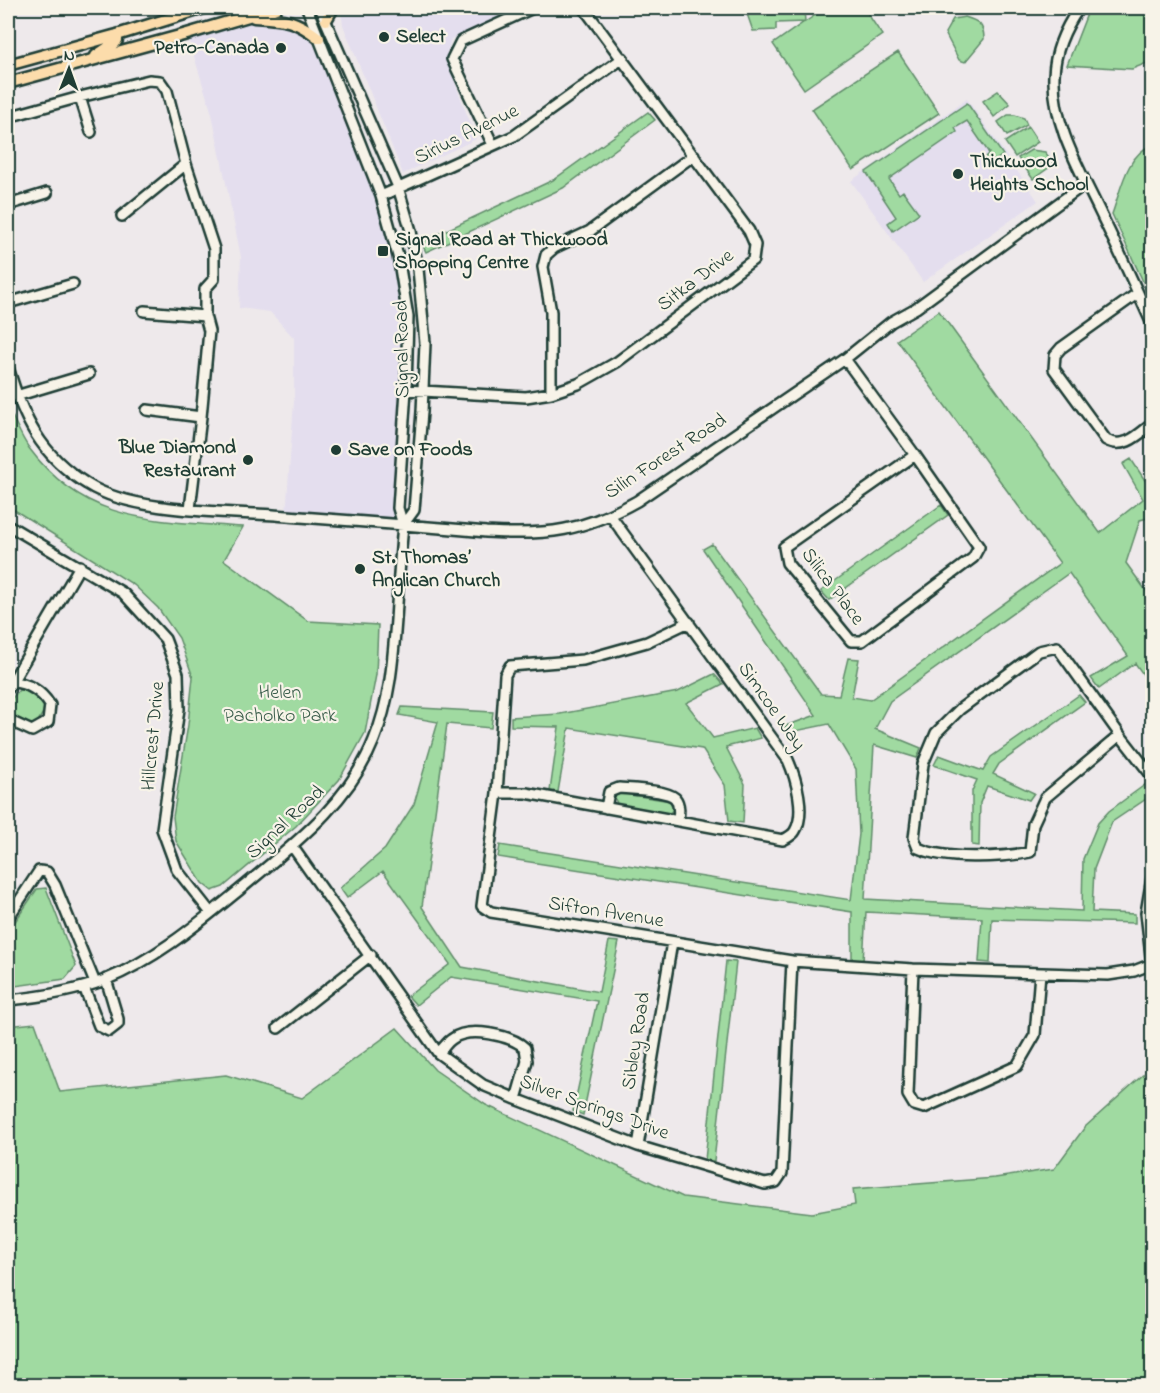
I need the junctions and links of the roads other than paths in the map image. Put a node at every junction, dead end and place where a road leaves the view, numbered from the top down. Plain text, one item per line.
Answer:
1 (204, 8) edge
2 (276, 8) edge
3 (307, 8) edge
4 (320, 8) edge
5 (333, 8) edge
6 (533, 8) edge
7 (584, 8) edge
8 (1079, 8) edge
9 (244, 17) junction
10 (326, 20) junction
11 (117, 35) junction
12 (319, 38) junction
13 (623, 58) junction
14 (94, 59) junction
15 (8, 65) edge
16 (8, 83) edge
17 (80, 97) junction
18 (8, 117) edge
19 (91, 132) dead end
20 (493, 145) junction
21 (694, 155) junction
22 (186, 164) junction
23 (1086, 183) junction
24 (398, 188) junction
25 (47, 194) dead end
26 (381, 196) junction
27 (8, 205) edge
28 (122, 216) dead end
29 (73, 284) dead end
30 (1138, 293) junction
31 (8, 303) edge
32 (144, 311) dead end
33 (205, 316) junction
34 (1152, 324) edge
35 (844, 359) junction
36 (8, 367) edge
37 (89, 375) dead end
38 (406, 390) junction
39 (423, 392) junction
40 (551, 393) junction
41 (16, 396) junction
42 (147, 410) dead end
43 (201, 417) junction
44 (1152, 424) edge
45 (915, 455) junction
46 (190, 509) junction
47 (610, 515) junction
48 (8, 525) edge
49 (403, 525) junction
50 (80, 566) junction
51 (689, 622) junction
52 (10, 686) edge
53 (8, 720) edge
54 (1120, 735) junction
55 (1152, 776) edge
56 (497, 793) junction
57 (606, 808) junction
58 (678, 821) junction
59 (292, 846) junction
60 (1152, 878) edge
61 (211, 913) junction
62 (8, 918) edge
63 (672, 942) junction
64 (371, 955) junction
65 (792, 961) junction
66 (1152, 965) edge
67 (913, 969) junction
68 (1040, 973) junction
69 (106, 979) junction
70 (95, 983) junction
71 (84, 987) junction
72 (8, 1000) edge
73 (278, 1028) dead end
74 (438, 1053) junction
75 (516, 1099) junction
76 (638, 1146) junction

1 - 11 main road
2 - 9 main road
3 - 12 street, Signal Road
4 - 10 street, Signal Road
5 - 10 main road
6 - 20 street
7 - 13 street, Sitka Drive
8 - 23 street
9 - 12 main road
9 - 14 main road
10 - 24 street, Signal Road
11 - 14 main road
11 - 15 main road
12 - 26 street, Signal Road
13 - 20 street, Sirius Avenue
13 - 21 street, Sitka Drive
14 - 16 main road
17 - 18 street
17 - 19 street
17 - 22 street
20 - 24 street, Sirius Avenue
21 - 40 street
21 - 40 street, Sitka Drive
22 - 28 street
22 - 33 street
23 - 30 street
23 - 35 street, Silin Forest Road
24 - 26 street, Sirius Avenue
24 - 39 street, Signal Road
25 - 27 street
26 - 38 street, Signal Road
29 - 31 street
30 - 34 street
30 - 44 street
32 - 33 street
33 - 43 street
35 - 45 street, Silica Place
35 - 47 street, Silin Forest Road
36 - 41 street, Silin Forest Road
37 - 41 street
38 - 39 street, Sitka Drive
38 - 49 street, Signal Road
39 - 40 street, Sitka Drive
39 - 49 street, Signal Road
41 - 46 street, Silin Forest Road
42 - 43 street
43 - 46 street
45 - 45 street, Silica Place
46 - 49 street, Silin Forest Road
47 - 49 street, Silin Forest Road
47 - 51 street, Simcoe Way
48 - 50 street, Hillcrest Drive
49 - 59 street, Signal Road
50 - 52 street
50 - 61 street, Hillcrest Drive
51 - 56 street, Sifton Avenue
51 - 58 street, Simcoe Way
52 - 53 street
54 - 54 street
54 - 55 street
56 - 57 street, Simcoe Way
56 - 63 street, Sifton Avenue
57 - 58 street, Simcoe Way
57 - 58 street
59 - 61 street, Signal Road
59 - 64 street, Silver Springs Drive
60 - 66 street
61 - 69 street, Signal Road
62 - 70 street
63 - 65 street, Sifton Avenue
63 - 76 street, Sibley Road
64 - 73 street
64 - 74 street, Silver Springs Drive
65 - 67 street, Sifton Avenue
65 - 76 street, Silver Springs Drive
66 - 68 street, Sifton Avenue
67 - 68 street, Sifton Avenue
67 - 68 street
69 - 70 street, Signal Road
69 - 71 street
70 - 71 street, Signal Road
71 - 72 street, Signal Road
74 - 75 street, Silver Springs Drive
74 - 75 street
75 - 76 street, Silver Springs Drive

